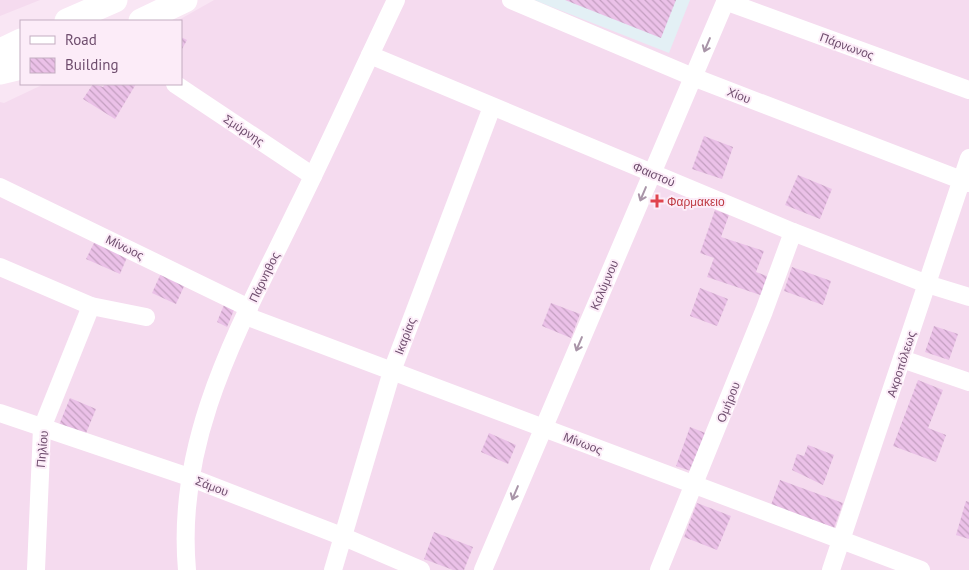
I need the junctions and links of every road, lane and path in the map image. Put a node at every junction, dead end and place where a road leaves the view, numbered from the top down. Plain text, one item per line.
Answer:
1 (115, 0) edge
2 (185, 0) edge
3 (396, 0) edge
4 (511, 0) edge
5 (726, 1) edge
6 (96, 16) edge
7 (73, 20) edge
8 (142, 20) edge
9 (20, 42) edge
10 (0, 51) edge
11 (370, 55) junction
12 (20, 67) edge
13 (0, 72) edge
14 (693, 77) junction
15 (176, 85) edge
16 (969, 90) edge
17 (492, 107) junction
18 (969, 158) edge
19 (652, 173) junction
20 (313, 176) junction
21 (965, 182) edge
22 (0, 187) edge
23 (793, 232) junction
24 (0, 267) edge
25 (927, 284) junction
26 (969, 297) edge
27 (91, 306) junction
28 (248, 312) junction
29 (146, 317) dead end
30 (902, 359) junction
31 (392, 371) junction
32 (969, 382) edge
33 (0, 413) edge
34 (42, 428) junction
35 (543, 428) junction
36 (189, 477) junction
37 (695, 485) junction
38 (344, 537) junction
39 (842, 540) junction
40 (36, 570) edge
41 (186, 570) edge
42 (333, 570) edge
43 (421, 570) edge
44 (483, 570) edge
45 (659, 570) edge
46 (831, 570) edge
47 (921, 570) edge

1 - 6 street
2 - 8 street
3 - 11 street, Πάρνηθος
4 - 14 street, Χίου
5 -> 14 street, Καλύμνου
5 - 16 street, Πάρνωνος
6 - 7 street
9 - 10 street
11 - 17 street, Φαιστού
11 - 20 street, Πάρνηθος
12 - 13 street
14 - 19 street, Καλύμνου
14 - 21 street, Χίου
15 - 20 street, Σμύρνης
17 - 19 street, Φαιστού
17 - 31 street, Ικαρίας
18 - 21 street, Ακροπόλεως
19 - 23 street, Φαιστού
19 -> 35 street, Καλύμνου
20 - 28 street, Πάρνηθος
21 - 25 street, Ακροπόλεως
22 - 28 street, Μίνωος
23 - 25 street, Φαιστού
23 - 37 street, Ομήρου
24 - 27 street
25 - 26 street, Φαιστού
25 - 30 street, Ακροπόλεως
27 - 29 street
27 - 34 street, Πηλίου
28 - 31 street, Μίνωος
28 - 36 street, Πάρνηθος
30 - 32 street
30 - 39 street, Ακροπόλεως
31 - 35 street, Μίνωος
31 - 38 street, Ικαρίας
33 - 34 street, Σάμου
34 - 36 street, Σάμου
34 - 40 street, Πηλίου
35 - 37 street, Μίνωος
35 -> 44 street, Καλύμνου
36 - 38 street, Σάμου
36 - 41 street, Πάρνηθος
37 - 39 street, Μίνωος
37 - 45 street, Ομήρου
38 - 42 street, Ικαρίας
38 - 43 street, Σάμου
39 - 46 street, Ακροπόλεως
39 - 47 street, Μίνωος

